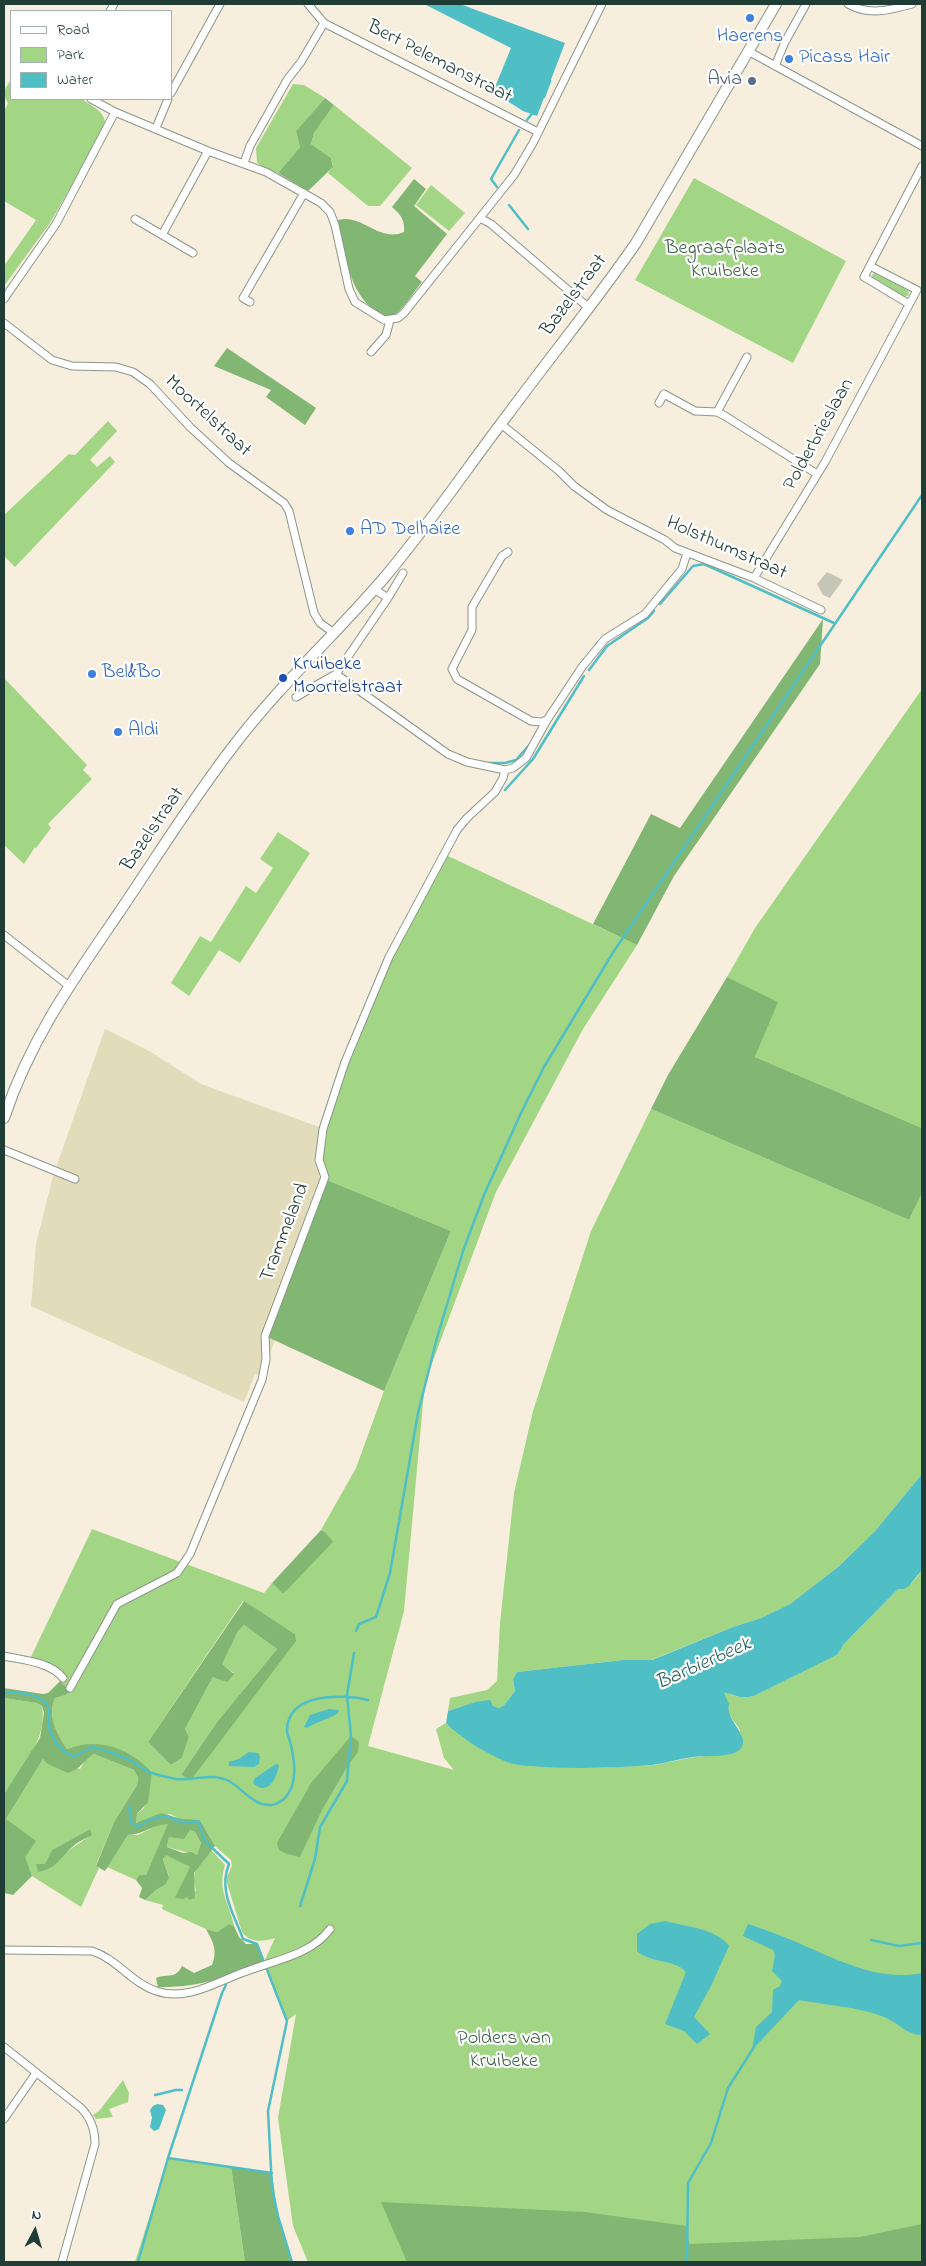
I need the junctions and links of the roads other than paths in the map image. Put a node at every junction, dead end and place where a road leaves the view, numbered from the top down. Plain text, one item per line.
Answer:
1 (220, 4) edge
2 (308, 4) edge
3 (602, 4) edge
4 (776, 4) edge
5 (806, 4) edge
6 (848, 4) edge
7 (912, 4) edge
8 (324, 23) junction
9 (748, 51) junction
10 (774, 66) junction
11 (172, 90) edge
12 (93, 100) edge
13 (168, 100) edge
14 (115, 112) junction
15 (156, 128) junction
16 (538, 132) junction
17 (922, 146) edge
18 (208, 151) junction
19 (244, 163) junction
20 (922, 166) edge
21 (304, 193) junction
22 (480, 218) junction
23 (135, 219) dead end
24 (162, 235) junction
25 (193, 252) dead end
26 (870, 266) junction
27 (4, 299) edge
28 (244, 301) dead end
29 (909, 304) junction
30 (589, 308) junction
31 (390, 320) junction
32 (4, 322) edge
33 (372, 352) dead end
34 (746, 357) dead end
35 (659, 403) dead end
36 (717, 412) junction
37 (501, 424) junction
38 (817, 474) junction
39 (508, 552) dead end
40 (687, 553) junction
41 (403, 573) dead end
42 (754, 578) junction
43 (374, 589) junction
44 (388, 598) junction
45 (821, 610) dead end
46 (334, 633) junction
47 (336, 674) junction
48 (296, 697) dead end
49 (547, 720) junction
50 (505, 770) junction
51 (4, 935) edge
52 (69, 986) junction
53 (4, 1118) edge
54 (4, 1150) edge
55 (75, 1179) dead end
56 (4, 1656) edge
57 (63, 1678) dead end
58 (70, 1688) dead end
59 (330, 1929) dead end
60 (4, 1950) edge
61 (4, 2047) edge
62 (36, 2073) junction
63 (4, 2119) edge
64 (62, 2262) edge

1 - 11 street
2 - 8 street
3 - 16 street
4 - 9 main road, Bazelstraat
5 - 10 street
6 - 7 street
8 - 16 street, Bert Pelemanstraat
8 - 19 street
9 - 10 street
9 - 30 main road, Bazelstraat
10 - 17 street
12 - 14 street
13 - 15 street
14 - 15 street
14 - 27 street
15 - 18 street
16 - 22 street
18 - 19 street
18 - 24 street
19 - 21 street
20 - 26 street
21 - 28 street
21 - 31 street
22 - 30 street
22 - 31 street
23 - 24 street
24 - 25 street
26 - 29 street
26 - 29 street, Polderbrieslaan
29 - 38 street, Polderbrieslaan
30 - 37 main road, Bazelstraat
31 - 33 street
32 - 46 street, Moortelstraat
34 - 36 street
35 - 36 street
36 - 38 street
37 - 40 street, Holsthumstraat
37 - 43 main road, Bazelstraat
38 - 42 street, Polderbrieslaan
39 - 49 street
40 - 42 street, Holsthumstraat
40 - 49 street
41 - 44 street
42 - 45 street, Holsthumstraat
43 - 44 street
43 - 46 main road, Bazelstraat
44 - 47 street
46 - 52 main road, Bazelstraat
47 - 48 street
47 - 50 street
49 - 50 street
50 - 58 street, Trammeland
51 - 52 street
52 - 53 main road, Bazelstraat
54 - 55 street
56 - 57 street
59 - 60 street
61 - 62 street
62 - 63 street
62 - 64 street

